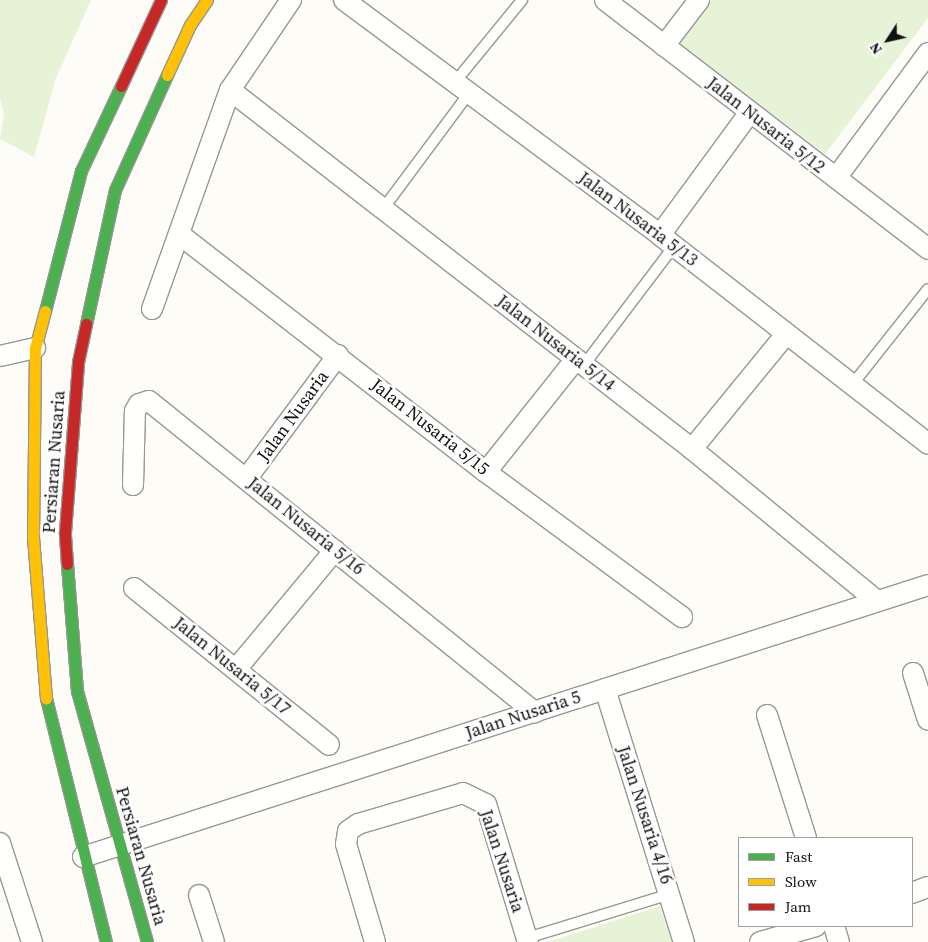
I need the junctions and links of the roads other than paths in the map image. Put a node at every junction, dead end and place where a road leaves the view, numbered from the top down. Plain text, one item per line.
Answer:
1 (161, 0) edge
2 (207, 0) edge
3 (291, 0) edge
4 (344, 0) edge
5 (522, 0) edge
6 (605, 0) edge
7 (699, 0) edge
8 (664, 46) junction
9 (928, 53) edge
10 (462, 87) junction
11 (230, 90) junction
12 (750, 112) junction
13 (836, 178) junction
14 (384, 209) junction
15 (179, 234) junction
16 (667, 240) junction
17 (928, 250) edge
18 (928, 289) edge
19 (152, 309) dead end
20 (786, 334) junction
21 (35, 348) junction
22 (338, 354) junction
23 (0, 356) edge
24 (580, 362) junction
25 (852, 385) junction
26 (928, 444) edge
27 (692, 449) junction
28 (486, 472) junction
29 (247, 478) junction
30 (133, 485) dead end
31 (335, 550) junction
32 (928, 584) edge
33 (134, 588) dead end
34 (878, 601) junction
35 (682, 617) dead end
36 (238, 668) junction
37 (913, 673) dead end
38 (605, 689) junction
39 (535, 712) junction
40 (767, 715) dead end
41 (928, 720) edge
42 (329, 745) dead end
43 (806, 837) edge
44 (0, 843) edge
45 (118, 846) junction
46 (83, 857) junction
47 (4, 872) edge
48 (928, 887) edge
49 (913, 893) edge
50 (670, 894) junction
51 (199, 895) dead end
52 (812, 927) edge
53 (834, 927) edge
54 (527, 940) edge
55 (32, 942) edge
56 (106, 942) edge
57 (147, 942) edge
58 (214, 942) edge
59 (375, 942) edge
60 (684, 942) edge
61 (760, 942) edge
62 (839, 942) edge

1 - 21 street, Persiaran Nusaria
2 - 45 street, Persiaran Nusaria
3 - 11 street
4 - 10 street, Jalan Nusaria 5/13
5 - 10 lane
6 - 8 street, Jalan Nusaria 5/12
7 - 8 street
8 - 12 street, Jalan Nusaria 5/12
9 - 13 street
10 - 14 lane
10 - 16 street, Jalan Nusaria 5/13
11 - 14 street, Jalan Nusaria 5/14
11 - 15 street
12 - 13 street, Jalan Nusaria 5/12
12 - 16 street
13 - 17 street, Jalan Nusaria 5/12
14 - 24 street, Jalan Nusaria 5/14
15 - 19 street
15 - 22 street, Jalan Nusaria 5/15
16 - 20 street, Jalan Nusaria 5/13
16 - 24 lane
18 - 25 lane
20 - 25 street, Jalan Nusaria 5/13
20 - 27 street
21 - 23 street
21 - 46 street, Persiaran Nusaria
22 - 28 street, Jalan Nusaria 5/15
22 - 29 street, Jalan Nusaria
24 - 27 street, Jalan Nusaria 5/14
24 - 28 street
25 - 26 street, Jalan Nusaria 5/13
27 - 34 street, Jalan Nusaria 5/14
28 - 35 street, Jalan Nusaria 5/15
29 - 30 street, Jalan Nusaria 5/16
29 - 31 street, Jalan Nusaria 5/16
31 - 36 street
31 - 39 street, Jalan Nusaria 5/16
32 - 34 street, Jalan Nusaria 5
33 - 36 street, Jalan Nusaria 5/17
34 - 38 street, Jalan Nusaria 5
36 - 42 street, Jalan Nusaria 5/17
37 - 41 street
38 - 39 street, Jalan Nusaria 5
38 - 50 street, Jalan Nusaria 4/16
39 - 45 street, Jalan Nusaria 5
40 - 43 street
44 - 47 street
45 - 46 street
45 - 57 street, Persiaran Nusaria
46 - 56 street, Persiaran Nusaria
47 - 55 street
48 - 49 street
50 - 54 lane
50 - 60 street, Jalan Nusaria 4/16
51 - 58 street
52 - 61 street
53 - 62 street
54 - 59 street, Jalan Nusaria

